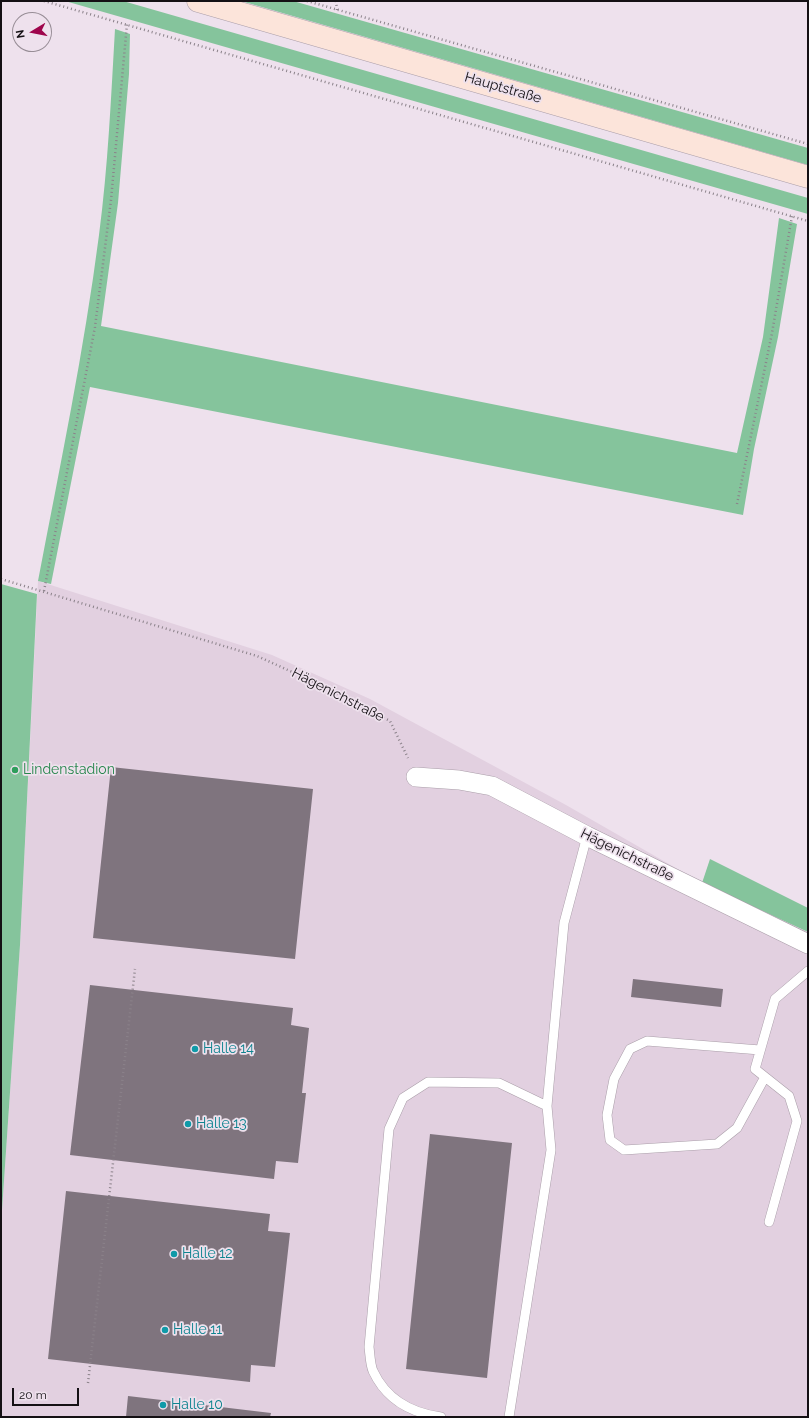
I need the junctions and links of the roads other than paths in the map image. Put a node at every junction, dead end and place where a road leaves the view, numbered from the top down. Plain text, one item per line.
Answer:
1 (198, 1) edge
2 (808, 177) edge
3 (416, 777) road end
4 (587, 836) junction
5 (808, 944) edge
6 (808, 971) edge
7 (760, 1050) junction
8 (765, 1077) junction
9 (547, 1106) junction
10 (769, 1222) dead end
11 (441, 1417) edge
12 (509, 1417) edge

1 - 2 street, Hauptstraße
3 - 4 street, Hägenichstraße
4 - 5 street, Hägenichstraße
4 - 9 lane
6 - 7 lane
7 - 8 lane
7 - 8 lane
8 - 10 lane
9 - 11 lane
9 - 12 lane

